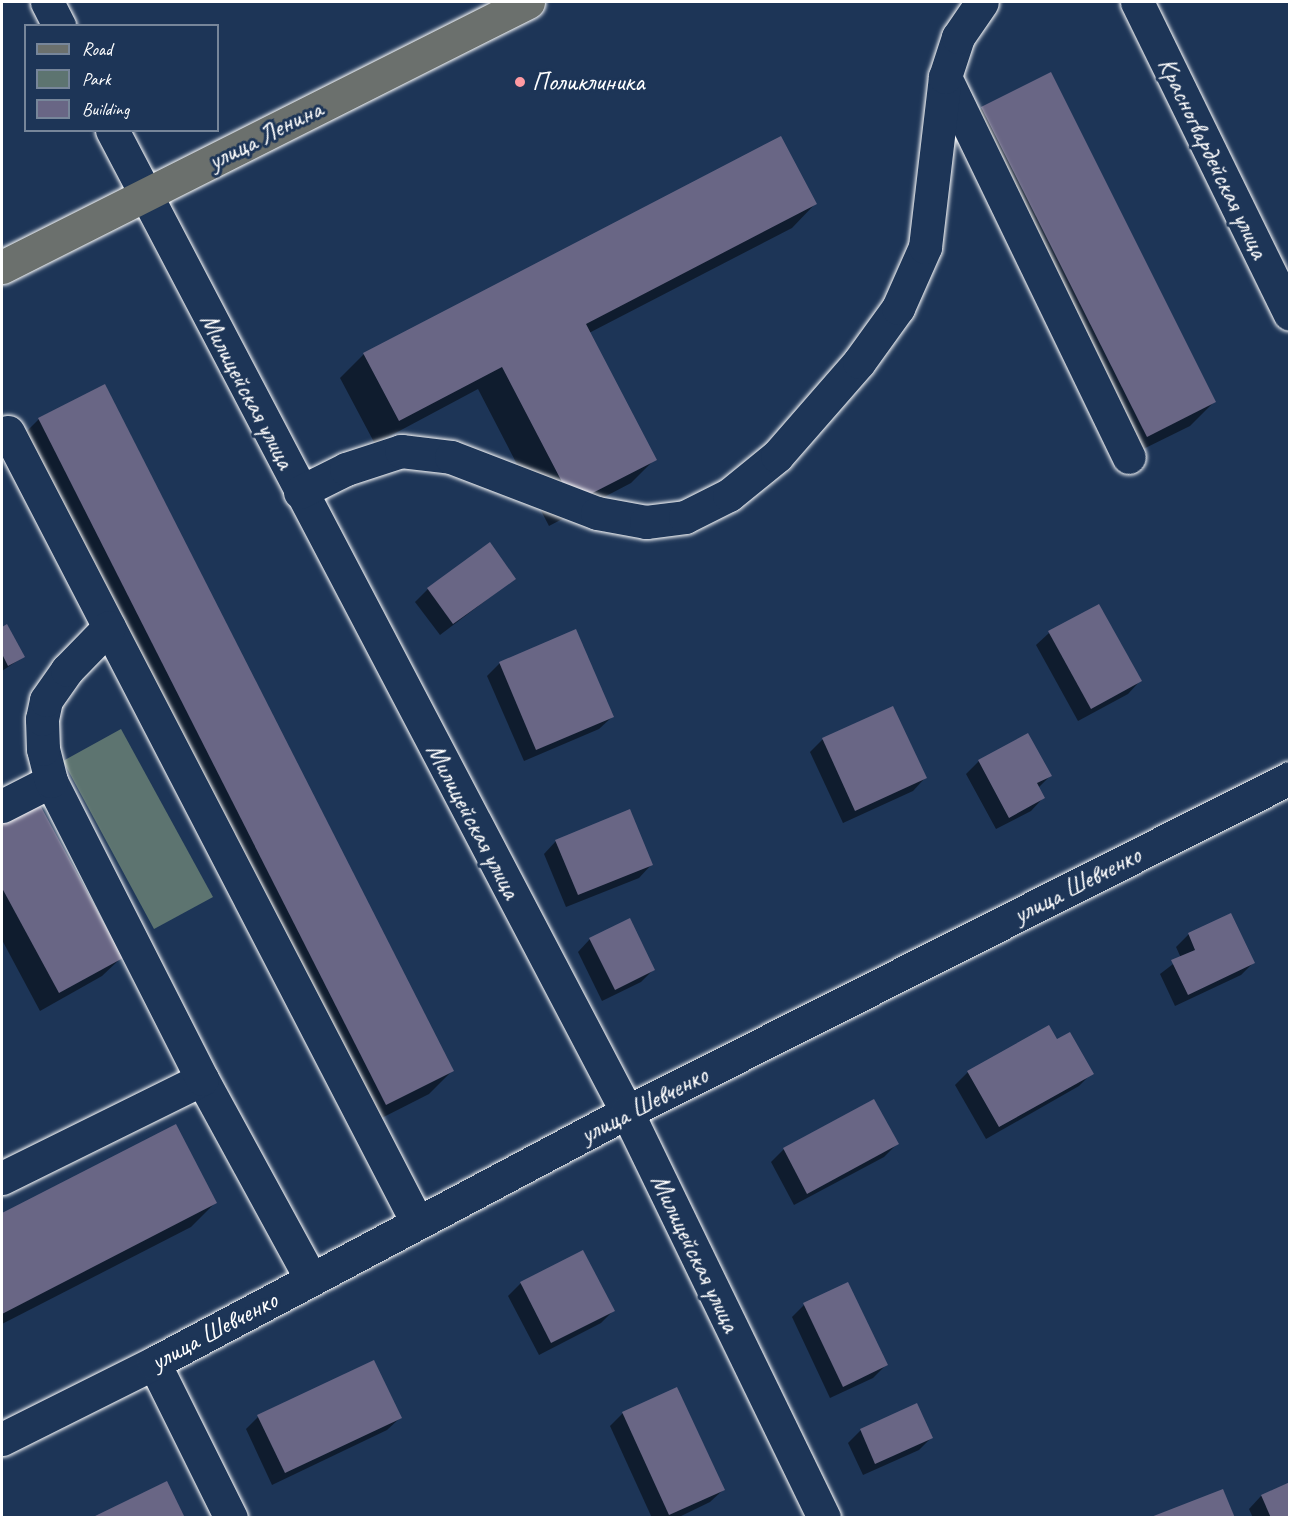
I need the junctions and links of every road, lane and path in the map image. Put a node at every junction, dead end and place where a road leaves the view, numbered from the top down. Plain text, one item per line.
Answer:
1 (48, 2) edge
2 (528, 2) edge
3 (981, 2) edge
4 (1137, 2) edge
5 (58, 24) edge
6 (945, 77) junction
7 (113, 132) edge
8 (145, 196) junction
9 (2, 267) edge
10 (1290, 314) edge
11 (8, 432) dead end
12 (1129, 457) dead end
13 (300, 492) junction
14 (109, 627) junction
15 (1290, 778) edge
16 (51, 781) junction
17 (2, 806) edge
18 (202, 1079) junction
19 (627, 1112) junction
20 (2, 1178) edge
21 (417, 1222) junction
22 (312, 1279) junction
23 (154, 1363) junction
24 (2, 1439) edge
25 (231, 1518) edge
26 (824, 1518) edge

1 - 5 street
2 - 8 main road, улица Ленина
3 - 6 street
4 - 10 street, Красногвардейская улица
6 - 12 street
6 - 13 street
7 - 8 street, Милицейская улица
8 - 9 main road, улица Ленина
8 - 13 street, Милицейская улица
11 - 14 street
13 - 19 street, Милицейская улица
14 - 16 street
14 - 21 street
15 - 19 street, улица Шевченко
16 - 17 street
16 - 18 street
18 - 20 street
18 - 22 street
19 - 21 street, улица Шевченко
19 - 26 street, Милицейская улица
21 - 22 street, улица Шевченко
22 - 23 street, улица Шевченко
23 - 24 street, улица Шевченко
23 - 25 street

